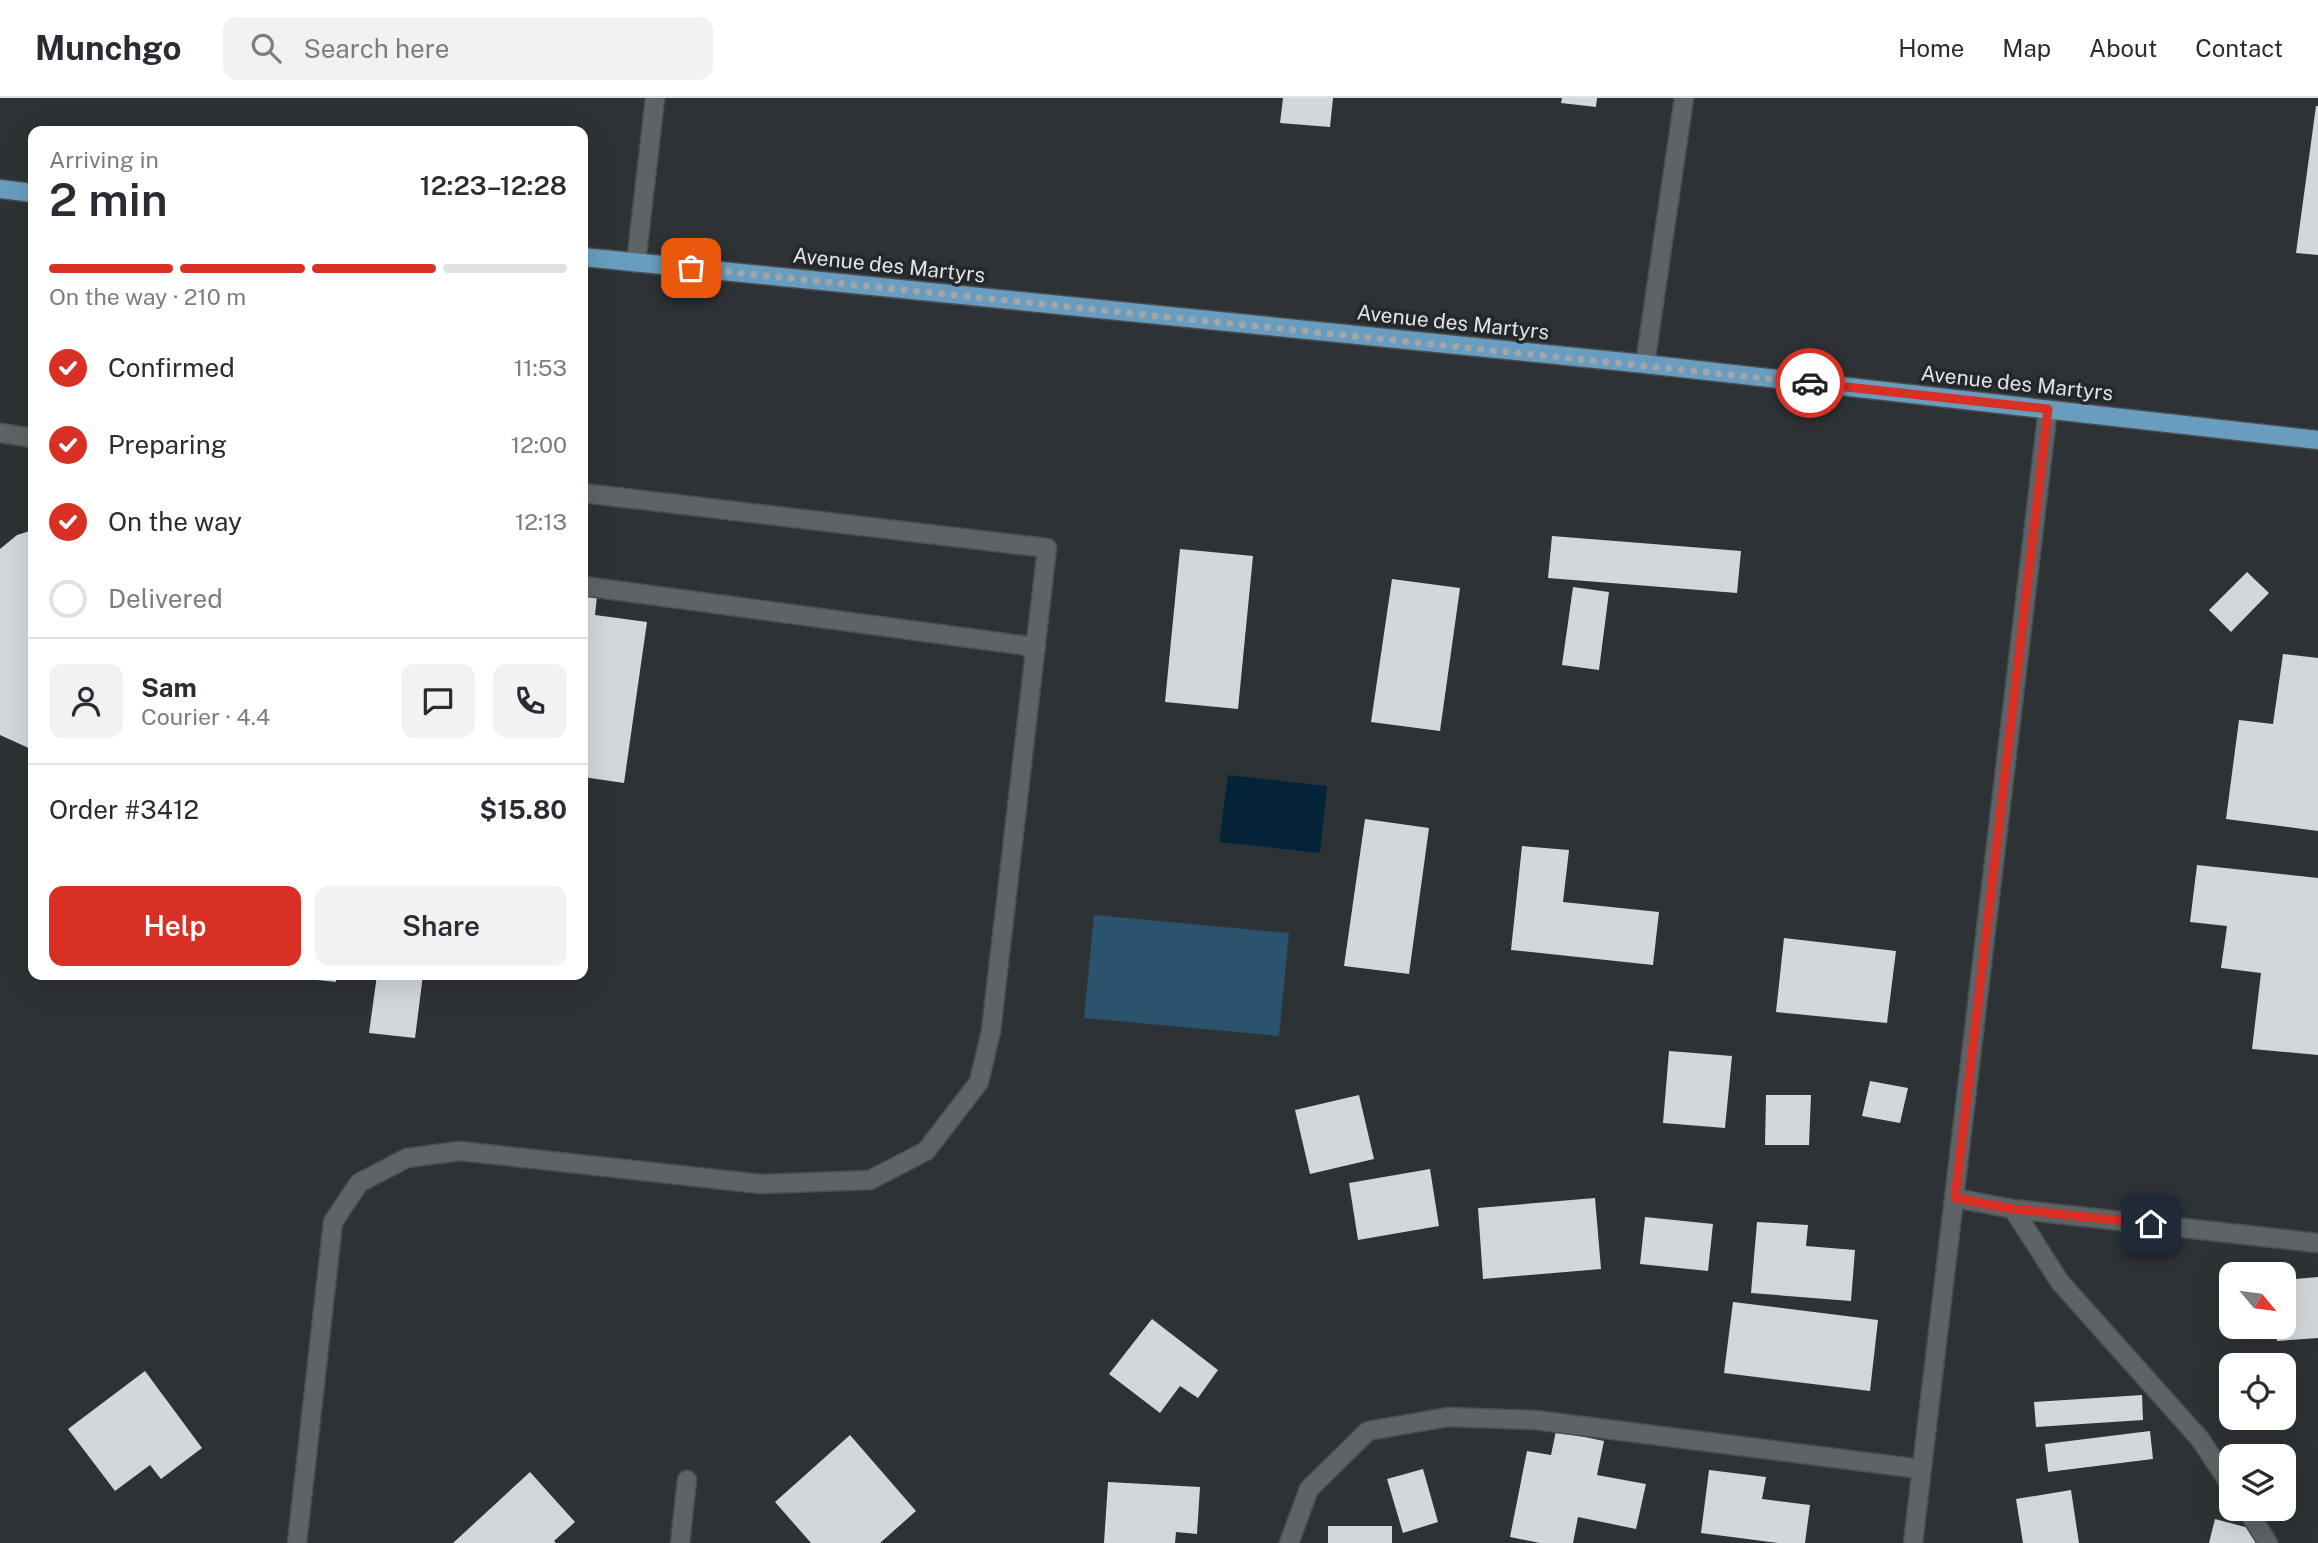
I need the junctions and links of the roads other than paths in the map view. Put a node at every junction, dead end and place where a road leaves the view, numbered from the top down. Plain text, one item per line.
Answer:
1 (655, 98) edge
2 (1684, 98) edge
3 (0, 189) edge
4 (28, 192) edge
5 (588, 258) edge
6 (636, 263) junction
7 (1644, 364) junction
8 (2048, 409) junction
9 (0, 433) edge
10 (28, 437) edge
11 (2318, 440) edge
12 (588, 494) edge
13 (588, 587) edge
14 (1036, 647) junction
15 (1955, 1198) junction
16 (2013, 1209) junction
17 (2318, 1242) edge
18 (2219, 1468) edge
19 (1921, 1469) junction
20 (687, 1480) dead end
21 (2254, 1521) edge
22 (297, 1543) edge
23 (680, 1543) edge
24 (1289, 1543) edge
25 (1913, 1543) edge
26 (2268, 1543) edge

1 - 6 street
2 - 7 street
3 - 4 main road
5 - 6 main road, Avenue des Martyrs
6 - 7 main road, Avenue des Martyrs
7 - 8 main road, Avenue des Martyrs
8 - 11 main road, Avenue des Martyrs
8 - 15 street
9 - 10 street
12 - 14 street
13 - 14 street
14 - 22 street
15 - 16 street
15 - 19 street
16 - 17 street
16 - 18 street
19 - 24 street
19 - 25 street
20 - 23 street
21 - 26 street

